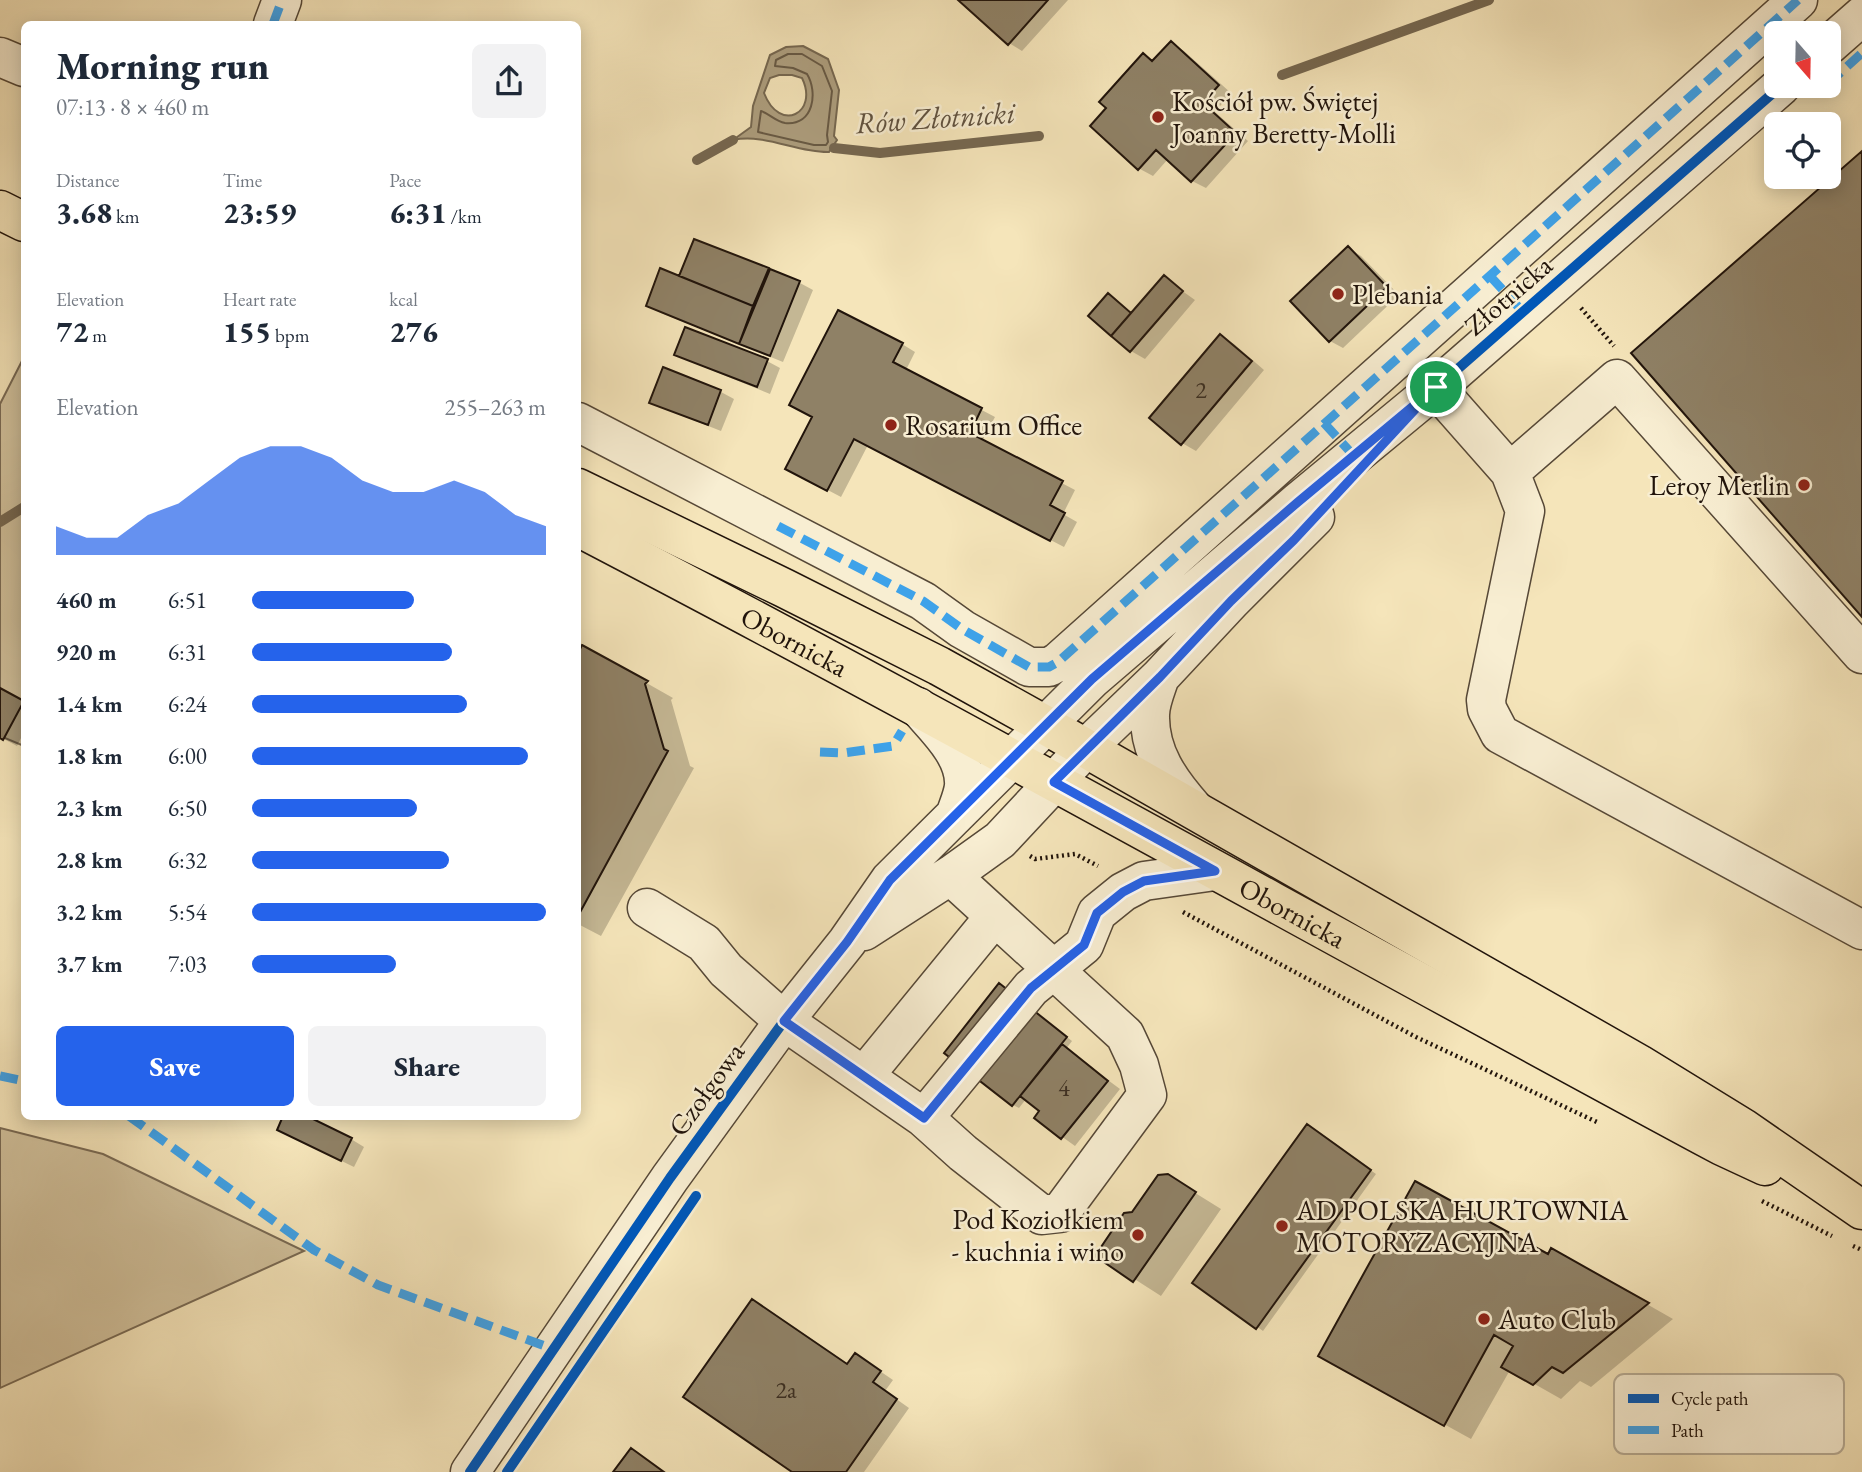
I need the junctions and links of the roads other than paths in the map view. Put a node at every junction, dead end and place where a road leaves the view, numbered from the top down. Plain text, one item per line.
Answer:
1 (282, 0) edge
2 (1798, 0) edge
3 (1862, 16) edge
4 (274, 21) edge
5 (1841, 34) edge
6 (0, 57) edge
7 (21, 66) edge
8 (1768, 98) edge
9 (0, 210) edge
10 (21, 220) edge
11 (1490, 276) junction
12 (1523, 312) junction
13 (1436, 387) junction
14 (1324, 423) junction
15 (582, 433) edge
16 (1354, 456) junction
17 (1510, 472) junction
18 (581, 489) edge
19 (581, 529) edge
20 (1862, 653) edge
21 (1160, 677) junction
22 (916, 705) junction
23 (1045, 725) junction
24 (1085, 749) junction
25 (1013, 760) junction
26 (1054, 782) junction
27 (1195, 809) junction
28 (956, 813) junction
29 (1215, 871) junction
30 (954, 873) junction
31 (647, 908) dead end
32 (995, 916) junction
33 (1862, 930) edge
34 (847, 942) junction
35 (1054, 969) junction
36 (784, 1021) junction
37 (864, 1076) junction
38 (924, 1118) junction
39 (1862, 1210) edge
40 (470, 1472) edge

1 - 4 street
2 - 11 street
3 - 5 street
6 - 7 street
8 - 12 street, Złotnicka
9 - 10 main road
11 - 12 street
11 - 14 street
12 - 13 street, Złotnicka
13 - 16 street, Złotnicka
13 - 17 street
13 - 21 street, Czołgowa
14 - 15 street
14 - 16 street
16 - 23 street, Złotnicka
17 - 20 street
17 - 33 street
18 - 23 main road, Obornicka
19 - 22 main road, Obornicka
21 - 24 street, Czołgowa
21 - 27 street
22 - 25 main road, Obornicka
22 - 28 street
23 - 24 main road, Obornicka
23 - 25 street, Złotnicka
24 - 26 street, Czołgowa
24 - 27 main road, Obornicka
25 - 26 main road, Obornicka
25 - 28 street, Czołgowa
26 - 29 main road, Obornicka
26 - 30 street, Czołgowa
27 - 39 main road, Obornicka
28 - 34 street, Czołgowa
29 - 35 street
29 - 39 main road, Obornicka
30 - 32 street
30 - 34 street, Czołgowa
31 - 36 street
32 - 35 street
32 - 37 street
34 - 36 street, Czołgowa
35 - 38 street
35 - 38 street
36 - 37 street
36 - 40 street, Czołgowa
37 - 38 street

